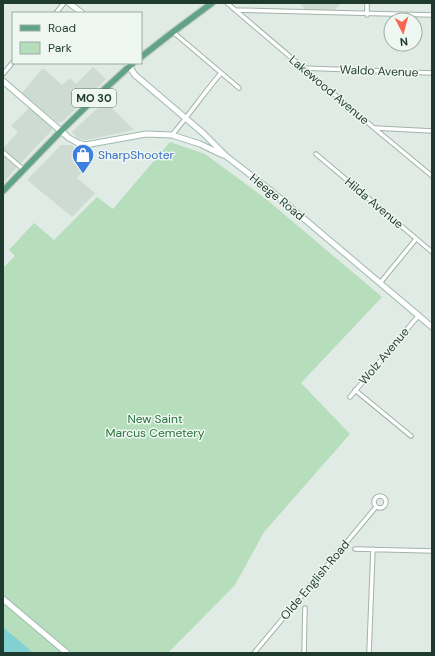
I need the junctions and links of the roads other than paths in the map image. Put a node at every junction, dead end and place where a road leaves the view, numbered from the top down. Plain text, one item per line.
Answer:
1 (64, 3) edge
2 (70, 3) edge
3 (212, 3) edge
4 (227, 3) edge
5 (367, 3) edge
6 (235, 10) junction
7 (57, 12) edge
8 (81, 12) edge
9 (366, 15) junction
10 (432, 15) edge
11 (172, 32) junction
12 (142, 56) edge
13 (12, 63) edge
14 (130, 64) edge
15 (303, 68) junction
16 (221, 73) junction
17 (432, 73) edge
18 (3, 74) edge
19 (3, 81) edge
20 (239, 88) dead end
21 (186, 119) junction
22 (374, 128) junction
23 (61, 131) junction
24 (432, 131) edge
25 (172, 135) junction
26 (3, 152) edge
27 (316, 154) dead end
28 (226, 156) junction
29 (24, 170) junction
30 (432, 176) edge
31 (3, 191) edge
32 (416, 238) junction
33 (432, 252) edge
34 (380, 283) junction
35 (418, 315) junction
36 (432, 327) edge
37 (355, 390) junction
38 (350, 397) dead end
39 (411, 436) dead end
40 (376, 507) dead end
41 (354, 549) dead end
42 (373, 550) junction
43 (432, 551) edge
44 (3, 599) edge
45 (305, 608) dead end
46 (67, 653) edge
47 (254, 653) edge
48 (304, 653) edge
49 (369, 653) edge

1 - 7 street
2 - 8 street
3 - 11 main road
4 - 6 street, Lakewood Avenue
5 - 9 street
6 - 9 street
6 - 15 street, Lakewood Avenue
9 - 10 street
11 - 12 main road
11 - 16 street
13 - 18 street
14 - 21 street, Heege Road
14 - 23 main road, MO 30
15 - 17 street, Waldo Avenue
15 - 22 street, Lakewood Avenue
16 - 20 street
16 - 21 street
19 - 23 street
21 - 25 street
21 - 28 street, Heege Road
22 - 24 street
22 - 30 street, Lakewood Avenue
23 - 25 street
23 - 29 main road, MO 30
25 - 28 street
26 - 29 street
27 - 32 street, Hilda Avenue
28 - 34 street, Heege Road
29 - 31 main road, MO 30
32 - 33 street, Hilda Avenue
32 - 34 street
34 - 35 street, Heege Road
35 - 36 street, Heege Road
35 - 37 street, Wolz Avenue
37 - 38 street, Wolz Avenue
37 - 39 street
40 - 47 street, Olde English Road
41 - 42 street
42 - 43 street
42 - 49 street
44 - 46 street
45 - 48 street

